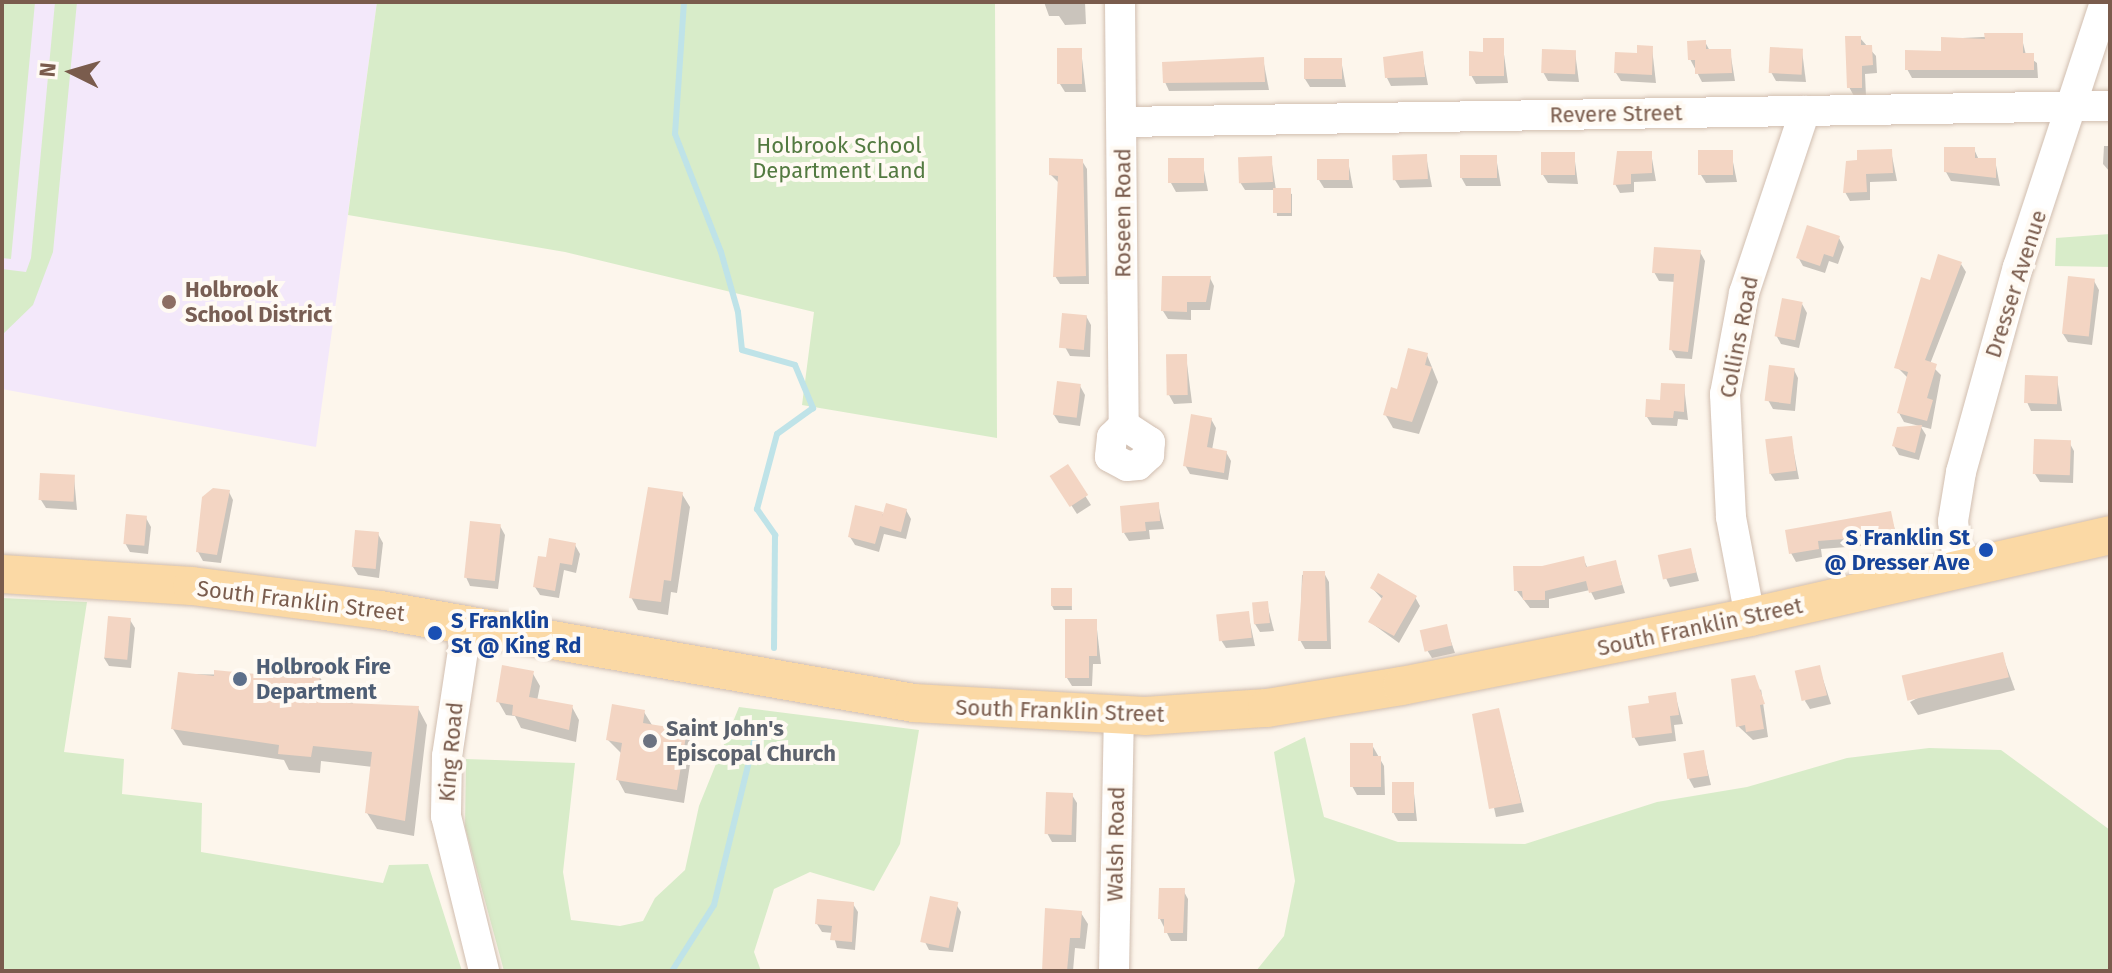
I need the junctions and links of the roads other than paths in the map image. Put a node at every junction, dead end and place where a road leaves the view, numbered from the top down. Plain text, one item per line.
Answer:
1 (1120, 2) edge
2 (2105, 2) edge
3 (2073, 106) junction
4 (2110, 106) edge
5 (1805, 111) junction
6 (1122, 122) junction
7 (1124, 425) dead end
8 (2110, 535) edge
9 (1959, 570) junction
10 (2, 574) edge
11 (1750, 617) junction
12 (467, 624) junction
13 (1119, 716) junction
14 (484, 971) edge
15 (1114, 971) edge

1 - 6 street, Roseen Road
2 - 3 street, Dresser Avenue
3 - 4 street, Revere Street
3 - 5 street, Revere Street
3 - 9 street, Dresser Avenue
5 - 6 street, Revere Street
5 - 11 street, Collins Road
6 - 7 street, Roseen Road
8 - 9 main road, South Franklin Street
9 - 11 main road, South Franklin Street
10 - 12 main road, South Franklin Street
11 - 13 main road, South Franklin Street
12 - 13 main road, South Franklin Street
12 - 14 street, King Road
13 - 15 street, Walsh Road

